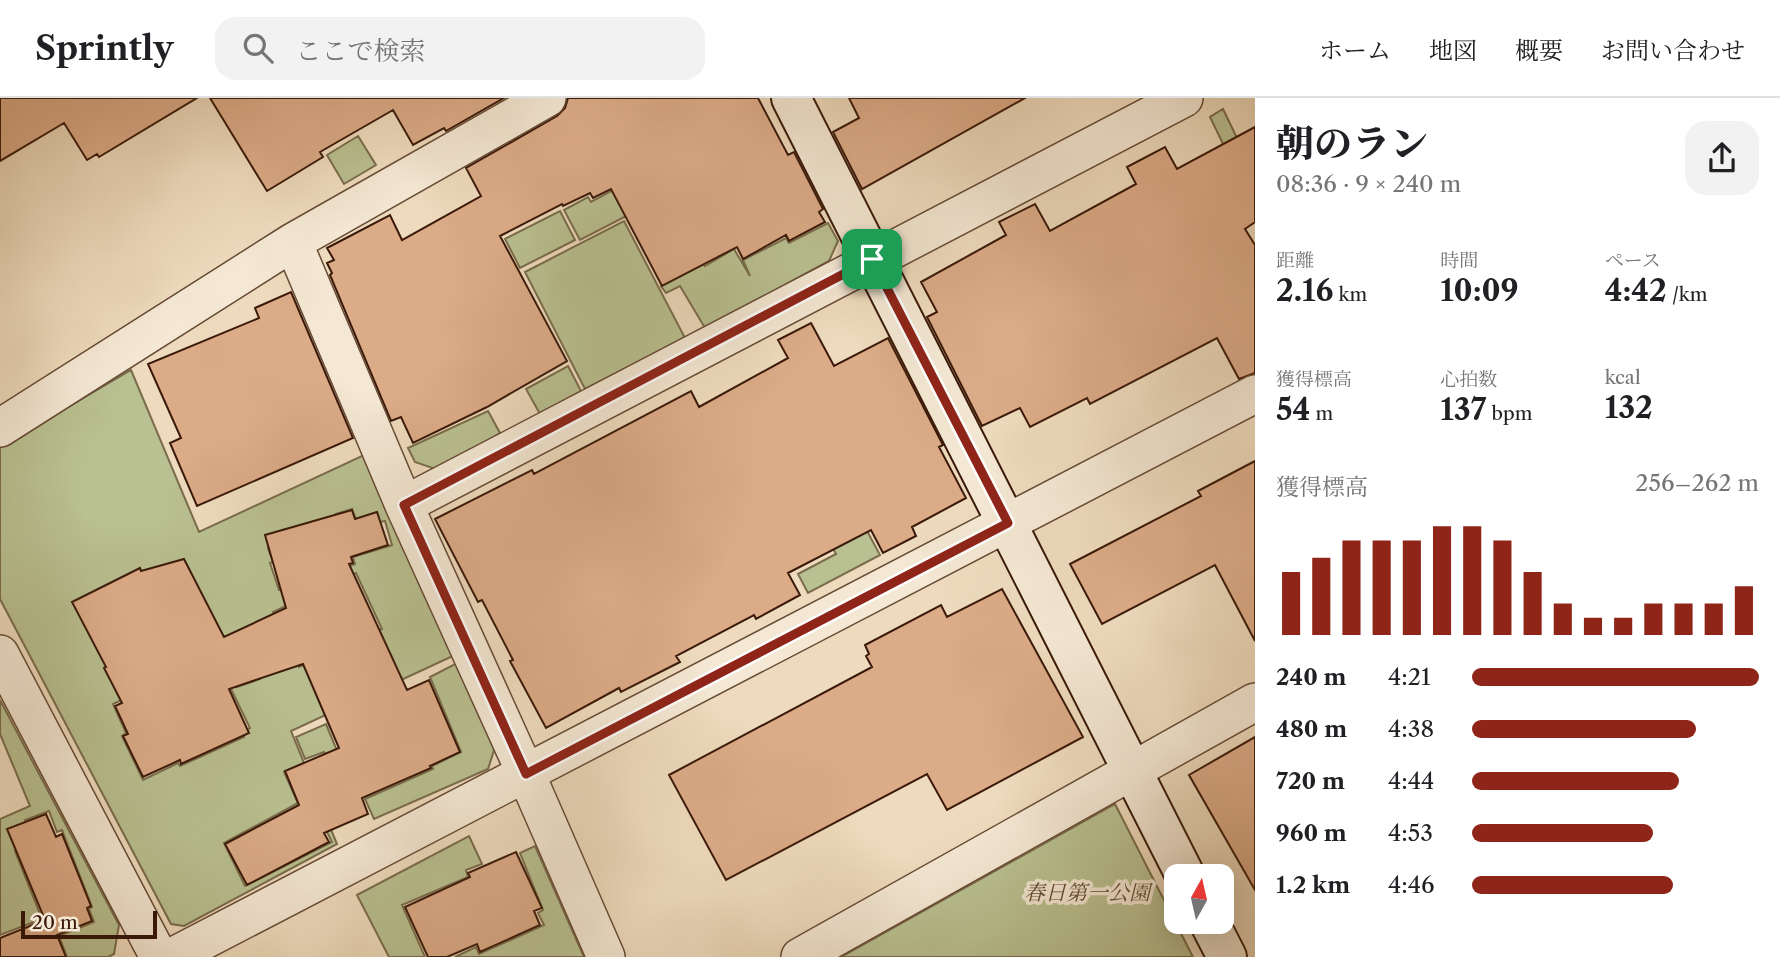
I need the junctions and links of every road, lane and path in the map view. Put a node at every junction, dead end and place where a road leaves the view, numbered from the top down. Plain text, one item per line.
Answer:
1 (547, 98) edge
2 (790, 98) edge
3 (1184, 98) edge
4 (293, 242) junction
5 (872, 259) junction
6 (1255, 394) edge
7 (0, 428) edge
8 (404, 505) junction
9 (1008, 523) junction
10 (0, 654) edge
11 (1255, 702) edge
12 (1131, 773) junction
13 (526, 774) junction
14 (1179, 864) edge
15 (1215, 934) edge
16 (159, 957) edge
17 (172, 957) edge
18 (606, 957) edge
19 (800, 957) edge
20 (1227, 957) edge

1 - 4 street
2 - 5 street
3 - 5 street
4 - 7 street
4 - 8 street
5 - 8 street
5 - 9 street
6 - 9 street
8 - 13 street
9 - 12 street
9 - 13 street
10 - 16 street
11 - 12 street
12 - 14 street
12 - 19 street
13 - 17 street
13 - 18 street
15 - 20 street

